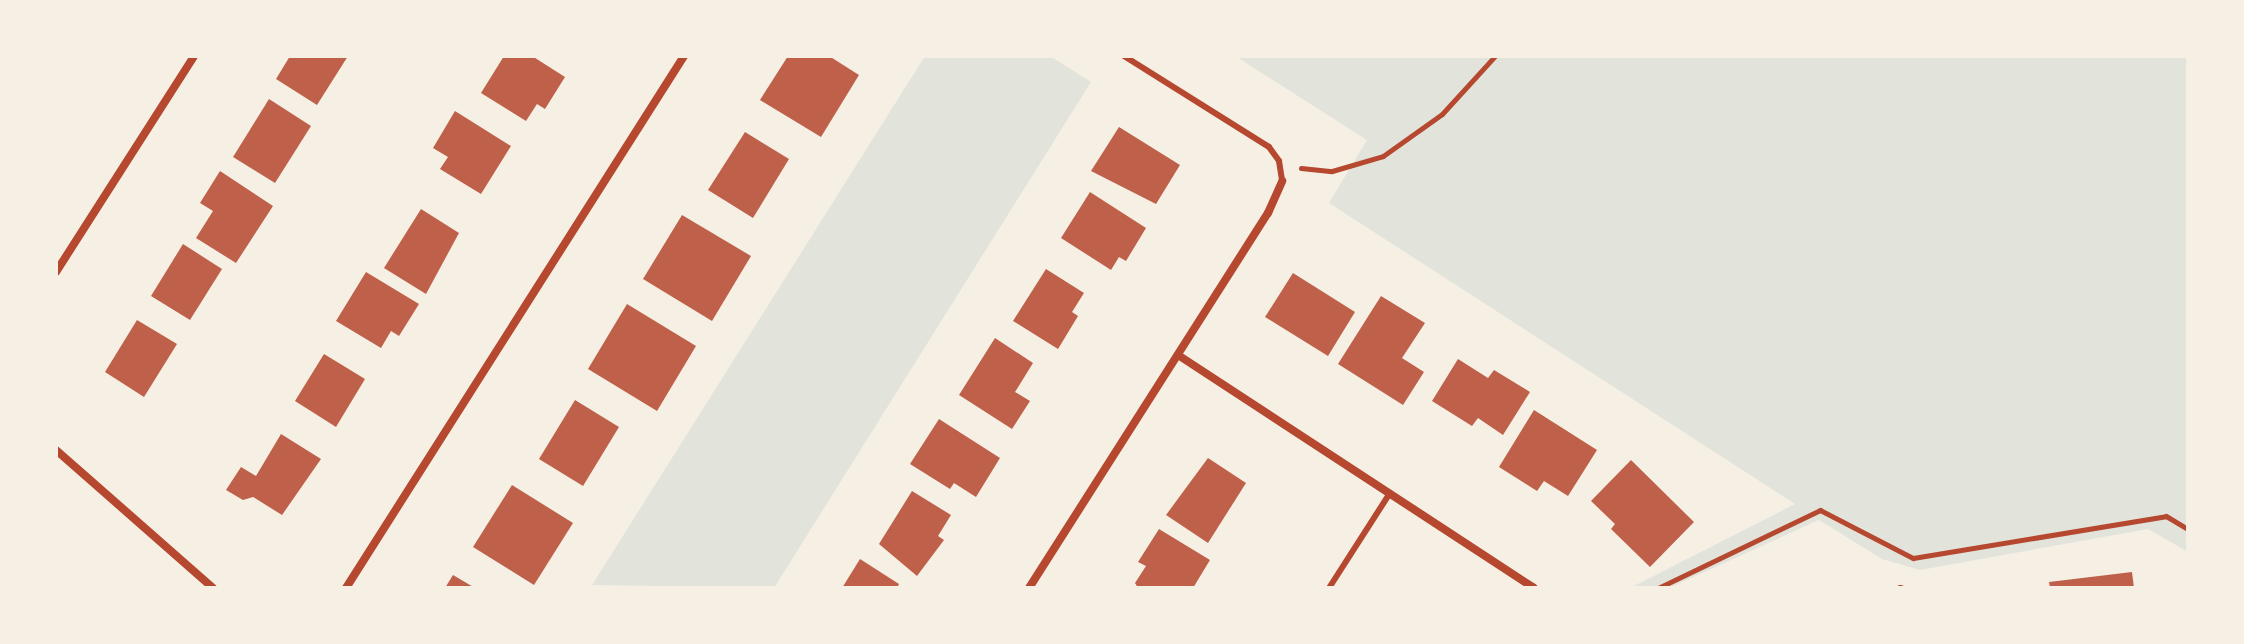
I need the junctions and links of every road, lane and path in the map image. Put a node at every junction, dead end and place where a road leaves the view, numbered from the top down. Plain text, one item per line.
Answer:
1 (194, 56) edge
2 (684, 56) edge
3 (1124, 56) edge
4 (1495, 56) edge
5 (1280, 166) junction
6 (1282, 181) joint
7 (56, 272) edge
8 (1178, 355) junction
9 (56, 450) edge
10 (1390, 493) junction
11 (2188, 529) edge
12 (213, 588) edge
13 (346, 588) edge
14 (1029, 588) edge
15 (1329, 588) edge
16 (1534, 588) edge
17 (1658, 588) edge

1 - 7 street
2 - 13 street
3 - 5 lane
4 - 5 path
5 - 6 lane
6 - 8 street
8 - 10 street
8 - 14 street
9 - 12 street
10 - 15 lane
10 - 16 street
11 - 17 path

